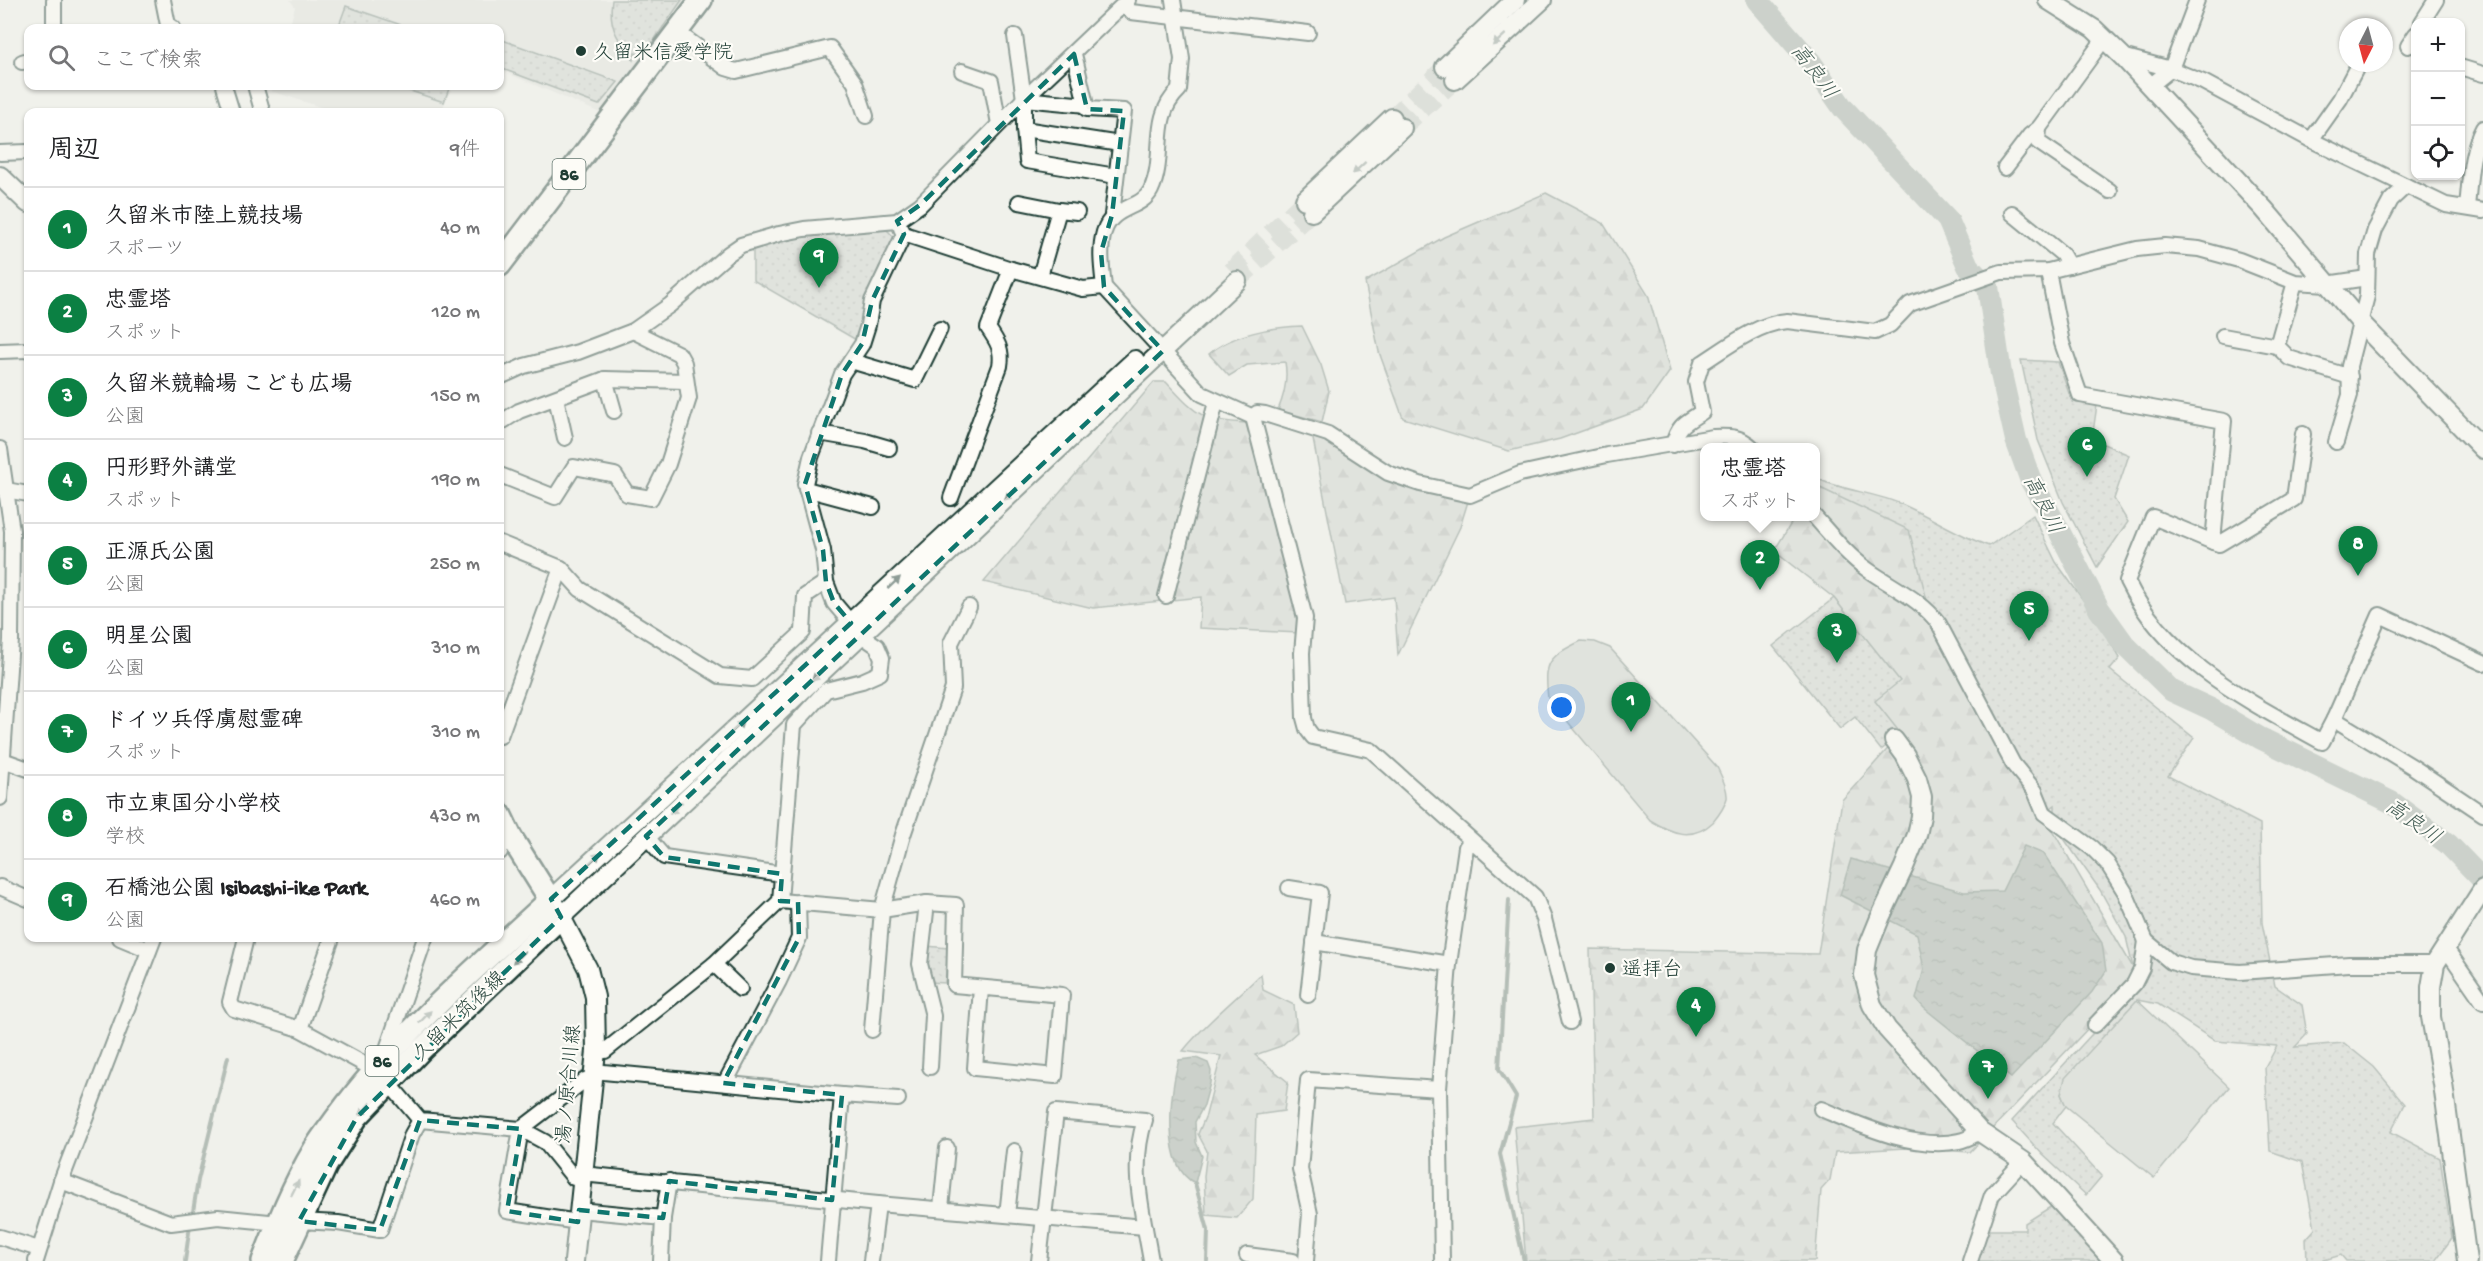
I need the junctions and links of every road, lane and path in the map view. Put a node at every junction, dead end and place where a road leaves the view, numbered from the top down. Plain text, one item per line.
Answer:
1 (54, 0) edge
2 (163, 0) edge
3 (701, 0) edge
4 (1173, 0) edge
5 (1515, 0) edge
6 (1542, 0) edge
7 (2048, 0) edge
8 (2197, 0) edge
9 (2436, 0) edge
10 (1126, 2) edge
11 (2425, 18) edge
12 (1177, 19) junction
13 (54, 24) edge
14 (168, 24) edge
15 (677, 32) junction
16 (1308, 33) dead end
17 (1015, 36) dead end
18 (2104, 39) junction
19 (2411, 41) edge
20 (2408, 46) dead end
21 (1074, 54) junction
22 (2122, 56) junction
23 (2171, 69) junction
24 (2465, 69) edge
25 (962, 71) dead end
26 (2354, 72) edge
27 (2483, 74) edge
28 (2150, 86) junction
29 (225, 90) edge
30 (256, 90) edge
31 (1024, 99) junction
32 (1086, 105) junction
33 (231, 108) edge
34 (261, 108) edge
35 (866, 116) dead end
36 (1397, 123) tunnel mouth
37 (999, 124) junction
38 (2039, 128) junction
39 (1024, 129) junction
40 (2482, 131) edge
41 (2311, 140) junction
42 (1120, 144) junction
43 (24, 152) edge
44 (0, 153) edge
45 (2005, 168) dead end
46 (0, 176) edge
47 (1116, 176) junction
48 (2406, 186) junction
49 (2110, 191) dead end
50 (24, 199) edge
51 (1019, 202) dead end
52 (1309, 206) tunnel mouth
53 (2467, 207) junction
54 (1059, 210) junction
55 (2483, 211) edge
56 (1077, 212) dead end
57 (2012, 213) dead end
58 (1113, 215) junction
59 (897, 221) junction
60 (904, 234) junction
61 (504, 260) edge
62 (2069, 266) junction
63 (1011, 269) junction
64 (2048, 271) junction
65 (1040, 276) junction
66 (1234, 276) tunnel mouth
67 (2367, 279) junction
68 (2295, 282) junction
69 (2327, 284) junction
70 (1104, 287) junction
71 (2361, 323) junction
72 (940, 329) dead end
73 (633, 331) junction
74 (2223, 336) dead end
75 (1159, 346) junction
76 (2277, 346) junction
77 (24, 350) edge
78 (0, 351) edge
79 (851, 361) junction
80 (504, 375) edge
81 (2350, 377) junction
82 (605, 379) junction
83 (686, 381) junction
84 (556, 398) junction
85 (1216, 402) junction
86 (614, 411) dead end
87 (1253, 417) junction
88 (504, 420) edge
89 (819, 433) junction
90 (2303, 434) dead end
91 (565, 438) dead end
92 (2336, 442) dead end
93 (1748, 443) edge
94 (1673, 445) junction
95 (889, 448) dead end
96 (2483, 449) edge
97 (0, 450) edge
98 (504, 477) edge
99 (806, 489) junction
100 (6, 490) junction
101 (24, 493) edge
102 (951, 498) dead end
103 (873, 507) dead end
104 (1818, 521) edge
105 (2213, 542) junction
106 (504, 545) edge
107 (561, 568) junction
108 (826, 582) junction
109 (1166, 596) dead end
110 (969, 607) dead end
111 (856, 629) junction
112 (2483, 663) edge
113 (2334, 719) junction
114 (504, 725) edge
115 (1894, 740) dead end
116 (2, 759) edge
117 (24, 767) edge
118 (0, 798) edge
119 (2483, 814) edge
120 (646, 836) junction
121 (1471, 841) junction
122 (505, 845) edge
123 (782, 874) junction
124 (0, 887) edge
125 (1289, 888) dead end
126 (2478, 896) edge
127 (24, 897) edge
128 (780, 900) junction
129 (798, 902) junction
130 (927, 903) junction
131 (556, 908) junction
132 (882, 909) junction
133 (2146, 940) junction
134 (245, 942) edge
135 (331, 942) edge
136 (424, 942) edge
137 (1314, 942) junction
138 (152, 944) edge
139 (2445, 947) junction
140 (714, 964) junction
141 (1449, 964) junction
142 (2435, 964) junction
143 (740, 988) dead end
144 (981, 988) junction
145 (1308, 995) dead end
146 (2483, 1002) edge
147 (1570, 1022) dead end
148 (2095, 1024) dead end
149 (300, 1029) junction
150 (872, 1030) dead end
151 (596, 1051) junction
152 (930, 1067) dead end
153 (382, 1071) junction
154 (593, 1076) junction
155 (725, 1083) junction
156 (1439, 1089) junction
157 (842, 1095) junction
158 (898, 1099) dead end
159 (1821, 1109) dead end
160 (420, 1120) junction
161 (521, 1129) junction
162 (1980, 1132) junction
163 (947, 1148) dead end
164 (1014, 1151) dead end
165 (2023, 1161) junction
166 (582, 1177) junction
167 (61, 1181) junction
168 (669, 1181) junction
169 (832, 1200) junction
170 (878, 1204) junction
171 (941, 1208) junction
172 (1007, 1215) junction
173 (579, 1216) junction
174 (663, 1218) junction
175 (1044, 1220) junction
176 (289, 1222) junction
177 (1145, 1227) junction
178 (0, 1237) edge
179 (37, 1255) edge
180 (1247, 1255) dead end
181 (263, 1261) edge
182 (282, 1261) edge
183 (574, 1261) edge
184 (661, 1261) edge
185 (828, 1261) edge
186 (871, 1261) edge
187 (1039, 1261) edge
188 (1151, 1261) edge
189 (1293, 1261) edge
190 (1306, 1261) edge
191 (1442, 1261) edge
192 (1970, 1261) edge
193 (2114, 1261) edge
194 (2467, 1261) edge

1 - 13 street
2 - 14 street
3 - 15 main road, 86
4 - 12 street
6 -> 5 street
7 - 18 street
8 - 23 street
9 - 11 street
10 - 12 street
10 - 21 street
12 - 16 street
12 - 58 street
15 - 35 street
15 - 61 main road, 86
17 - 31 street
18 - 22 street
18 - 38 street
19 - 20 street
21 - 31 street
21 - 32 street
22 - 23 street
22 - 28 street
23 - 28 street
23 - 41 street
24 - 27 street
25 - 37 street
26 - 41 street
28 - 69 street
29 - 33 street
30 - 34 street
31 - 32 street
31 - 37 street
31 - 39 street
32 - 42 street
36 - 52 street
37 - 59 street
38 - 45 street
38 - 49 street
39 - 42 street
39 - 47 street
40 - 53 street
41 - 48 street
42 - 47 street
43 - 44 street
46 - 50 street
47 - 58 street
48 - 53 street
48 - 67 street
51 - 54 street
53 - 55 street
54 - 56 street
54 - 65 street
57 - 62 street
58 - 70 street
59 - 60 street
59 - 73 street
60 - 63 street
60 - 79 street
62 - 64 street
62 - 68 street
63 - 65 street
63 - 102 street
64 - 94 street
64 - 105 street
65 - 70 street
66 - 75 street
67 - 69 street
67 - 71 street
68 - 69 street
68 - 76 street
69 - 71 street
70 - 75 street
71 - 81 street
71 - 96 street
72 - 79 street
73 - 80 street
73 - 83 street
74 - 76 street
75 - 85 street
75 - 111 street
76 - 81 street
77 - 78 street
79 - 89 street
81 - 92 street
82 - 83 street
82 - 84 street
82 - 86 street
83 - 98 street
84 - 88 street
84 - 91 street
85 - 87 street
85 - 109 street
87 - 94 street
87 - 121 street
89 - 95 street
89 - 99 street
90 - 105 street
93 - 94 street
97 - 100 street
99 - 103 street
99 - 108 street
100 - 101 street
100 - 116 street
104 - 133 street
105 - 113 street
106 - 107 street
107 - 108 street
107 - 114 street
108 - 111 street
110 - 132 street
111 -> 120 street
111 - 123 street
131 -> 111 street
112 - 113 street
113 - 119 street
115 - 162 street
116 - 117 street
116 - 118 street
120 - 123 street
120 - 131 street
121 - 141 street
121 - 147 street
122 - 131 main road
123 - 128 street
124 - 127 street
125 - 137 street
126 - 139 street
128 - 129 street
128 - 140 street
129 - 132 street
129 - 155 street
130 - 132 street
130 - 144 street
130 - 152 street
131 - 151 street, 湯ノ原合川線
131 - 153 main road, 久留米筑後線 / 86
132 - 150 street
133 - 142 street
133 - 148 street
134 - 149 street
135 - 149 street
136 - 153 street
137 - 141 street
137 - 145 street
138 - 167 street
139 - 142 street
139 - 146 street
140 - 143 street
140 - 151 street
141 - 156 street
142 - 194 street
144 - 144 street
149 - 153 street
151 - 154 street, 湯ノ原合川線
153 - 160 street
153 - 176 main road, 久留米筑後線 / 86
154 - 155 street
154 - 161 street
154 - 166 street, 湯ノ原合川線
155 - 157 street
156 - 190 street
156 - 191 street
157 - 158 street
157 - 169 street
159 - 162 street
160 - 161 street
160 - 176 street
161 - 166 street
161 - 173 street
162 - 165 street
163 - 171 street
164 - 172 street
165 - 192 street
165 - 193 street
166 - 168 street
166 - 173 street, 湯ノ原合川線
167 - 176 street
167 - 179 street
168 - 169 street
168 - 174 street
169 - 170 street
169 - 185 street
170 - 171 street
170 - 186 street
171 - 172 street
172 - 175 street
173 - 174 street
173 - 183 street, 湯ノ原合川線
174 - 184 street
175 - 177 street
175 - 177 street
175 - 187 street
176 - 181 main road, 久留米筑後線 / 86
176 - 182 main road, 久留米筑後線 / 86
177 - 188 street
178 - 179 street
180 - 189 street

